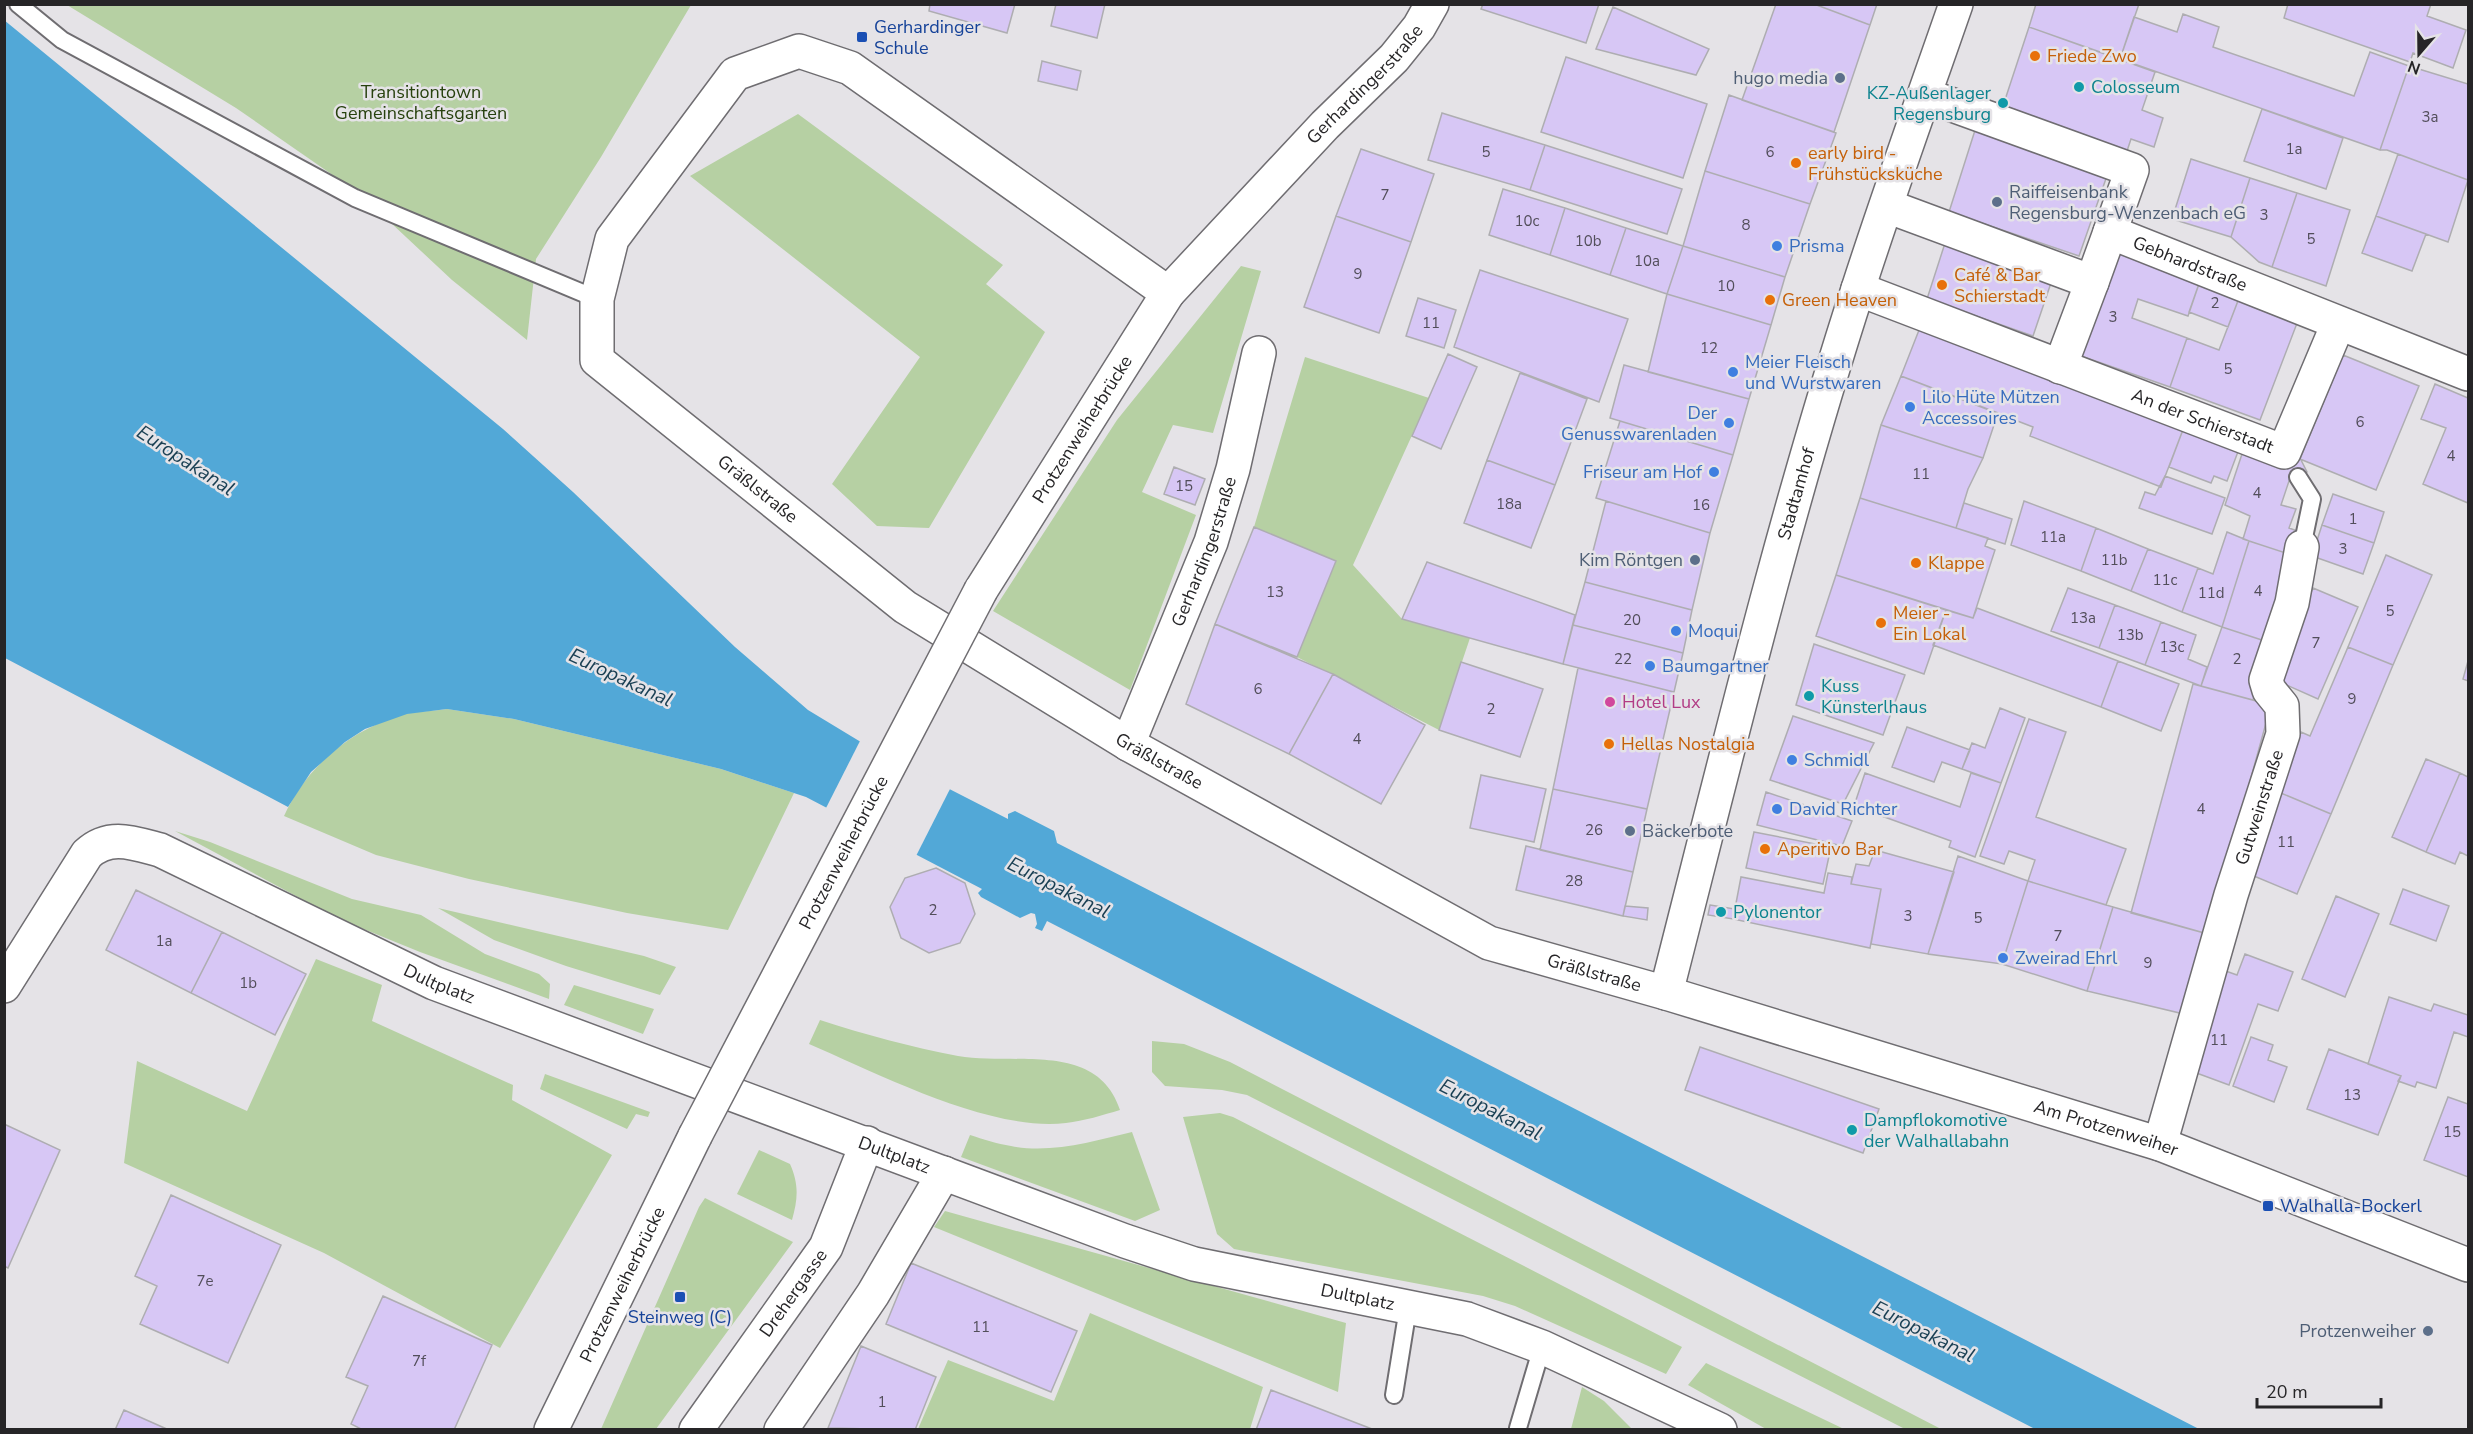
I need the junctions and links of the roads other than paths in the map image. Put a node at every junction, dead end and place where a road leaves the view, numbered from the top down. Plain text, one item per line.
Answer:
1 (18, 4) edge
2 (1432, 4) edge
3 (1956, 4) edge
4 (1925, 95) junction
5 (1887, 206) junction
6 (2110, 232) junction
7 (2091, 282) junction
8 (1858, 289) junction
9 (1168, 293) junction
10 (597, 299) junction
11 (2338, 324) junction
12 (1259, 353) dead end
13 (2060, 367) junction
14 (2469, 374) edge
15 (2290, 462) junction
16 (2302, 547) joint
17 (1128, 744) junction
18 (4, 986) edge
19 (1666, 993) junction
20 (867, 1143) junction
21 (2160, 1144) junction
22 (944, 1173) junction
23 (2469, 1265) edge
24 (1408, 1308) junction
25 (1542, 1347) junction
26 (1394, 1395) dead end
27 (1518, 1428) edge
28 (550, 1430) edge
29 (696, 1430) edge
30 (781, 1430) edge
31 (1720, 1430) edge

1 - 10 lane
2 - 9 street, Gerhardingerstraße
3 - 4 street, Stadtamhof
4 - 5 street, Stadtamhof
4 - 6 street, Gebhardstraße
5 - 7 street
5 - 8 street, Stadtamhof
6 - 7 street
6 - 11 street, Gebhardstraße
7 - 13 street
8 - 13 street, An der Schierstadt
8 - 19 street, Stadtamhof
9 - 10 street, Gräßlstraße
9 - 28 street, Protzenweiherbrücke, bridge
10 - 17 street, Gräßlstraße
11 - 14 street, Gebhardstraße
11 - 15 street, An der Schierstadt
12 - 17 street, Gerhardingerstraße
13 - 15 street, An der Schierstadt
15 - 16 lane, Gutweinstraße
16 - 21 street, Gutweinstraße
17 - 19 street, Gräßlstraße
18 - 20 street, Dultplatz
19 - 21 street, Am Protzenweiher
20 - 22 street, Dultplatz
20 - 29 street, Drehergasse
21 - 23 street, Am Protzenweiher
22 - 24 street, Dultplatz
22 - 30 street
24 - 25 street, Dultplatz
24 - 26 lane
25 - 27 lane
25 - 31 street, Dultplatz

